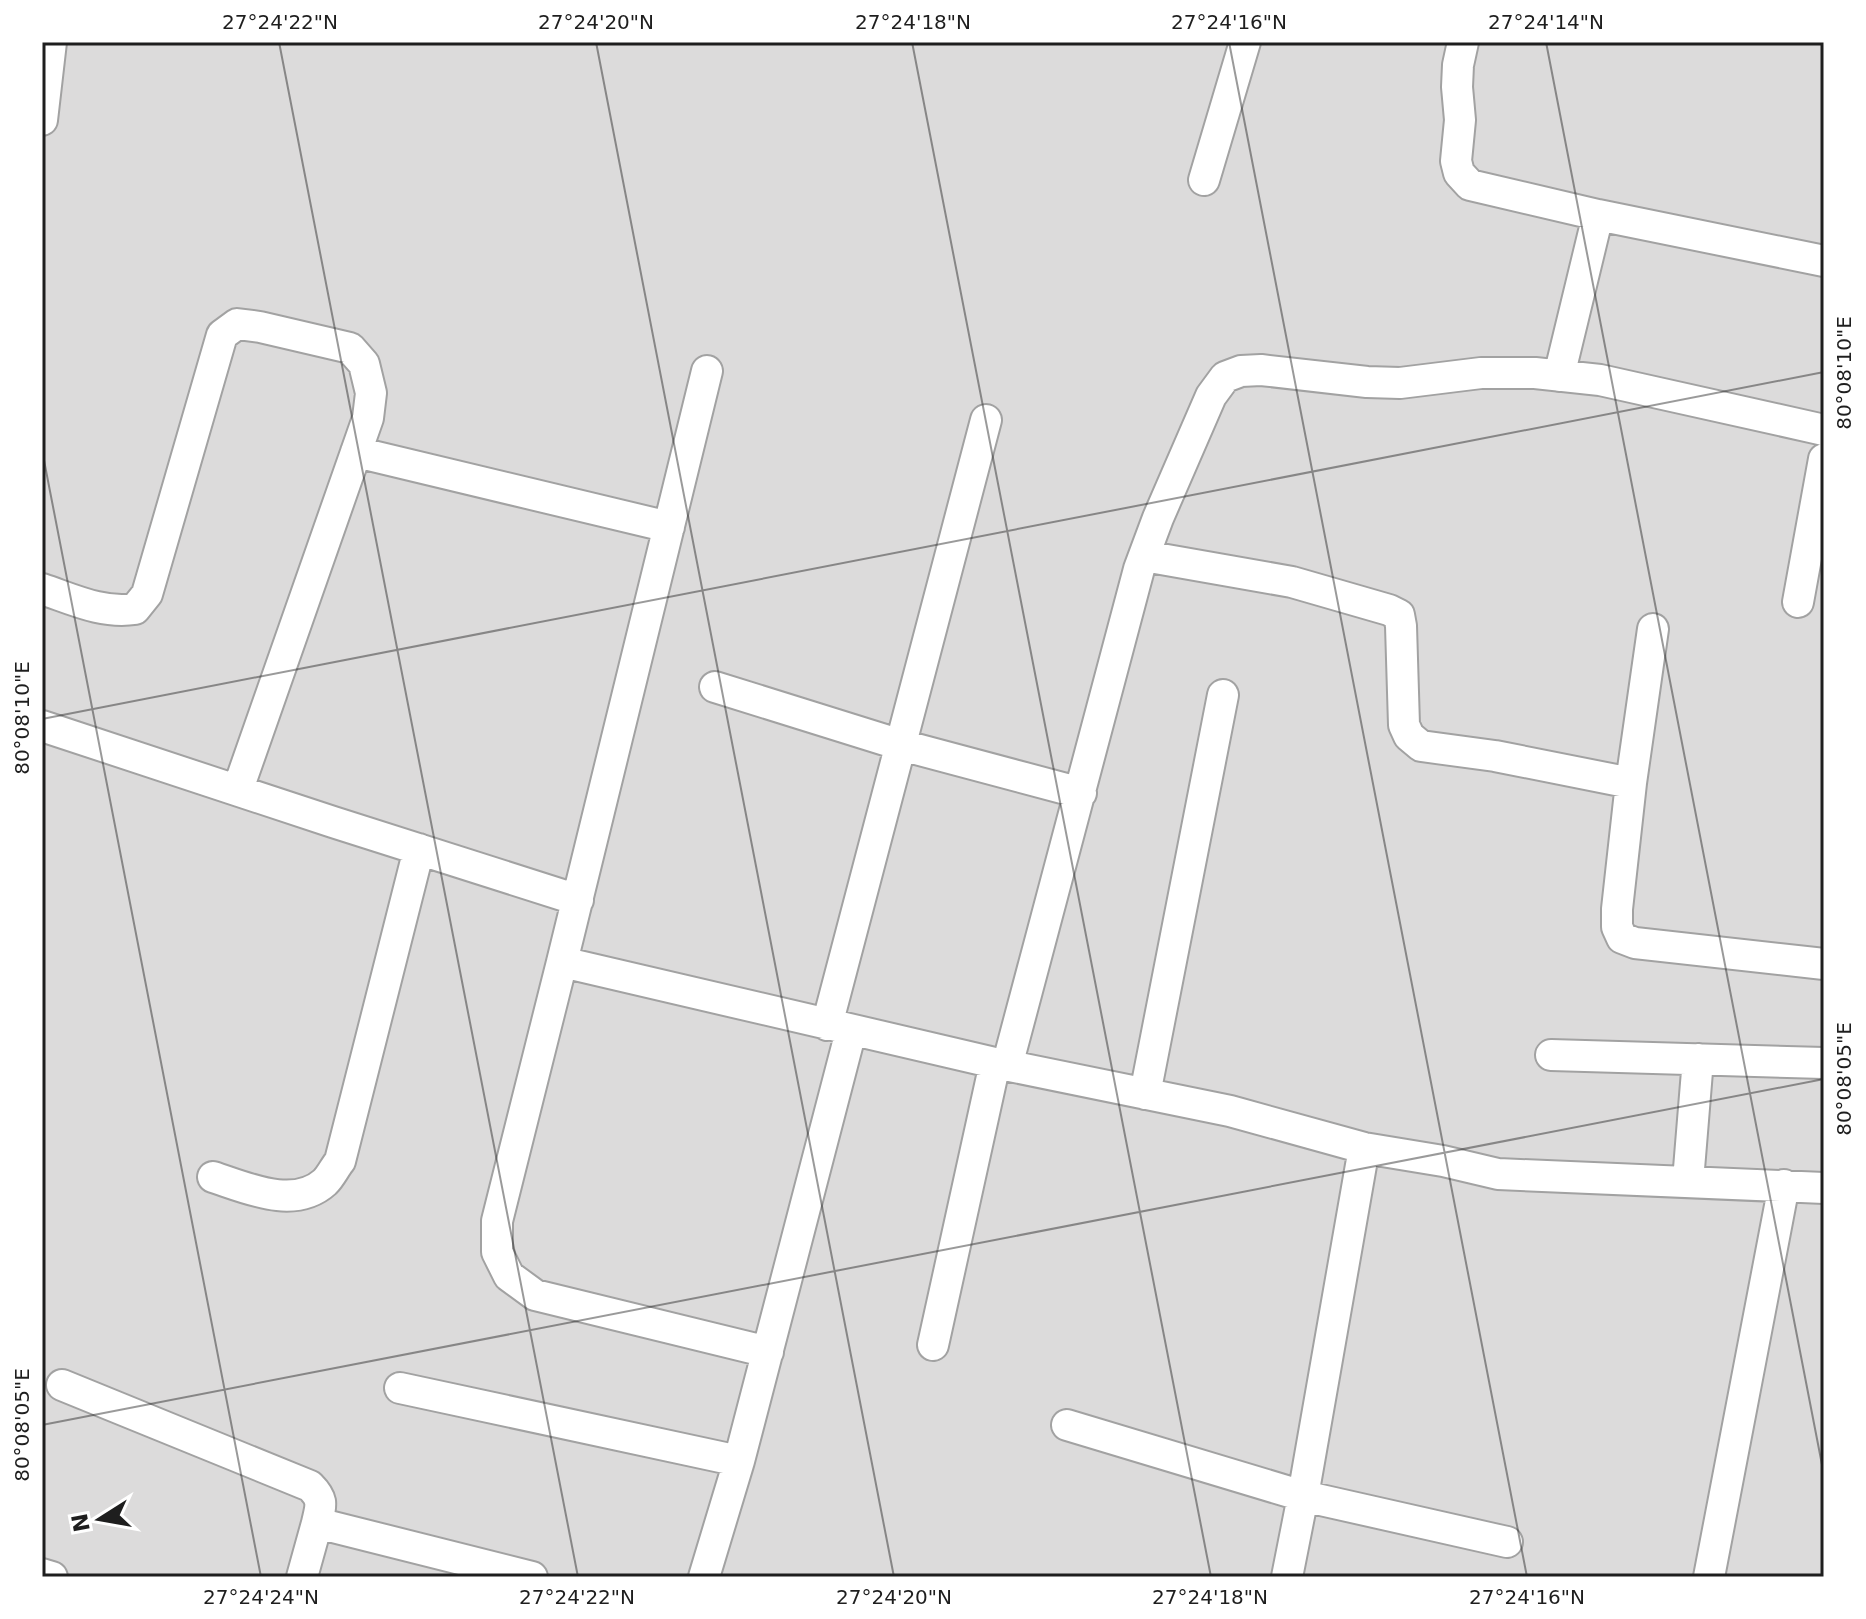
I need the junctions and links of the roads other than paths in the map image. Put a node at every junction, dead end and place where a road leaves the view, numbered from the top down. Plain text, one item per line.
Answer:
1 (51, 42) edge
2 (1245, 42) edge
3 (1463, 42) edge
4 (42, 120) edge
5 (1204, 180) dead end
6 (1598, 215) junction
7 (1824, 261) edge
8 (707, 371) dead end
9 (1559, 376) junction
10 (986, 420) dead end
11 (1824, 430) edge
12 (356, 452) junction
13 (1824, 459) edge
14 (669, 527) junction
15 (1144, 556) junction
16 (42, 589) edge
17 (1798, 602) dead end
18 (1653, 629) dead end
19 (715, 687) dead end
20 (1223, 695) dead end
21 (42, 726) edge
22 (901, 745) junction
23 (1631, 783) junction
24 (238, 789) junction
25 (1081, 793) junction
26 (419, 849) junction
27 (578, 900) junction
28 (562, 962) junction
29 (1824, 964) edge
30 (839, 1028) junction
31 (1551, 1055) dead end
32 (1698, 1059) junction
33 (1824, 1063) edge
34 (1001, 1065) junction
35 (1145, 1094) junction
36 (1364, 1148) junction
37 (213, 1177) dead end
38 (1688, 1181) junction
39 (1784, 1185) junction
40 (1824, 1188) edge
41 (933, 1345) dead end
42 (768, 1352) junction
43 (62, 1385) dead end
44 (400, 1388) dead end
45 (1067, 1425) dead end
46 (739, 1461) junction
47 (1303, 1496) junction
48 (317, 1523) junction
49 (1507, 1542) dead end
50 (42, 1574) edge
51 (52, 1577) edge
52 (302, 1577) edge
53 (532, 1577) edge
54 (704, 1577) edge
55 (1287, 1577) edge
56 (1709, 1577) edge

1 - 4 street
2 - 5 street
3 - 6 street
6 - 7 street
6 - 9 street
8 - 14 street
9 - 11 street
9 - 15 street
10 - 22 street
12 - 14 street
12 - 16 street
12 - 24 street
13 - 17 street
14 - 27 street
15 - 23 street
15 - 25 street
18 - 23 street
19 - 22 street
20 - 35 street
21 - 24 street
22 - 25 street
22 - 30 street
23 - 29 street
24 - 26 street
25 - 34 street
26 - 27 street
26 - 37 street
27 - 28 street
28 - 30 street
28 - 42 street
30 - 34 street
30 - 42 street
31 - 32 street
32 - 33 street
32 - 38 street
34 - 35 street
34 - 41 street
35 - 36 street
36 - 38 street
36 - 47 street
38 - 39 street
39 - 40 street
39 - 56 street
42 - 46 street
43 - 48 street
44 - 46 street
45 - 47 street
46 - 54 street
47 - 49 street
47 - 55 street
48 - 52 street
48 - 53 street
50 - 51 street

